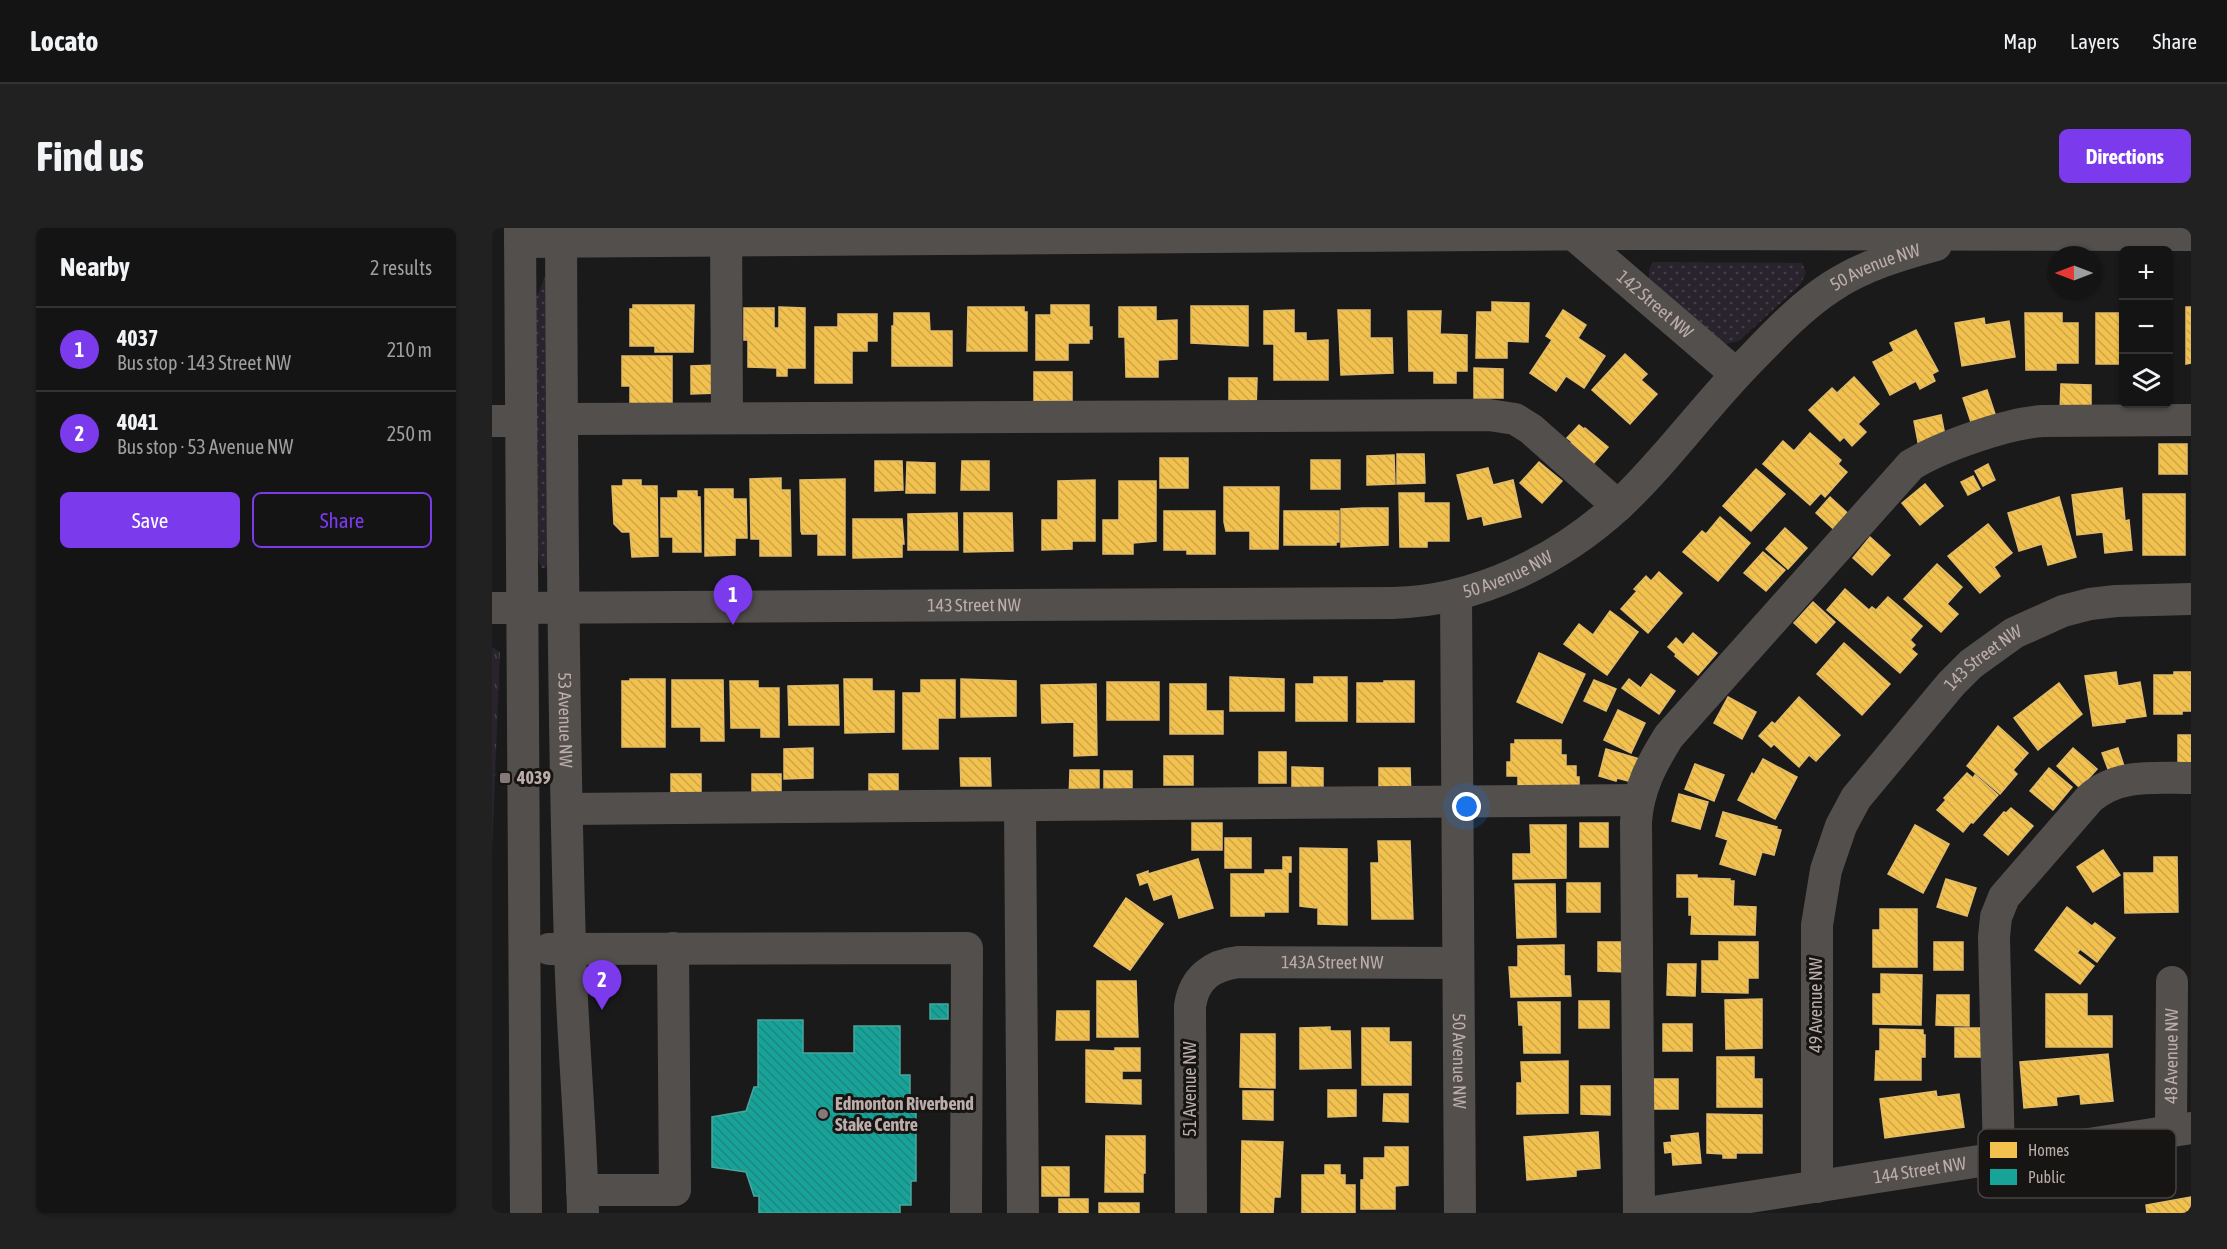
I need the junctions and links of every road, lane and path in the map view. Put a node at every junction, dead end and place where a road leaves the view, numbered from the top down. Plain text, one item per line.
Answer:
1 (1464, 232) edge
2 (1986, 232) edge
3 (1130, 233) edge
4 (726, 234) edge
5 (1573, 234) junction
6 (520, 235) edge
7 (561, 235) edge
8 (2191, 235) edge
9 (1736, 374) junction
10 (727, 418) junction
11 (563, 419) junction
12 (2191, 420) edge
13 (506, 421) edge
14 (1618, 506) junction
15 (1456, 595) junction
16 (2191, 599) edge
17 (564, 607) junction
18 (507, 608) edge
19 (2191, 778) edge
20 (1457, 800) junction
21 (1638, 800) junction
22 (1020, 806) junction
23 (567, 809) junction
24 (1841, 826) joint
25 (525, 948) junction
26 (673, 948) junction
27 (570, 949) junction
28 (1458, 963) junction
29 (1209, 970) joint
30 (2172, 982) dead end
31 (1998, 1129) edge
32 (2181, 1130) edge
33 (1978, 1161) edge
34 (1817, 1187) junction
35 (583, 1201) edge
36 (675, 1201) edge
37 (526, 1213) edge
38 (966, 1213) edge
39 (1023, 1213) edge
40 (1191, 1213) edge
41 (1460, 1213) edge
42 (1639, 1213) edge
43 (1647, 1213) edge

1 - 3 street
1 - 5 street
2 - 5 street
2 - 8 street
2 - 9 street, 50 Avenue NW
3 - 4 street
4 - 7 street
4 - 10 street
5 - 9 street, 142 Street NW
6 - 7 street
6 - 13 street
7 - 11 street, 53 Avenue NW
9 - 14 street, 50 Avenue NW
10 - 11 street
10 - 14 street
11 - 17 street, 53 Avenue NW
12 - 21 street
13 - 18 street
14 - 15 street, 50 Avenue NW
15 - 17 street, 143 Street NW
15 - 20 street, 50 Avenue NW
16 - 24 street, 143 Street NW
17 - 18 street, 143 Street NW
17 - 23 street, 53 Avenue NW
18 - 25 street
19 - 31 street
20 - 21 street
20 - 22 street
20 - 28 street, 50 Avenue NW
21 - 42 street
22 - 23 street
22 - 39 street
23 - 27 street, 53 Avenue NW
24 - 34 street, 49 Avenue NW
25 - 27 street
25 - 37 street
26 - 27 street
26 - 36 street
26 - 38 street
27 - 35 street, 53 Avenue NW
28 - 29 street, 143A Street NW
28 - 41 street, 50 Avenue NW
29 - 40 street, 51 Avenue NW
30 - 32 street, 48 Avenue NW
33 - 34 street, 144 Street NW
34 - 43 street, 144 Street NW
35 - 36 street

